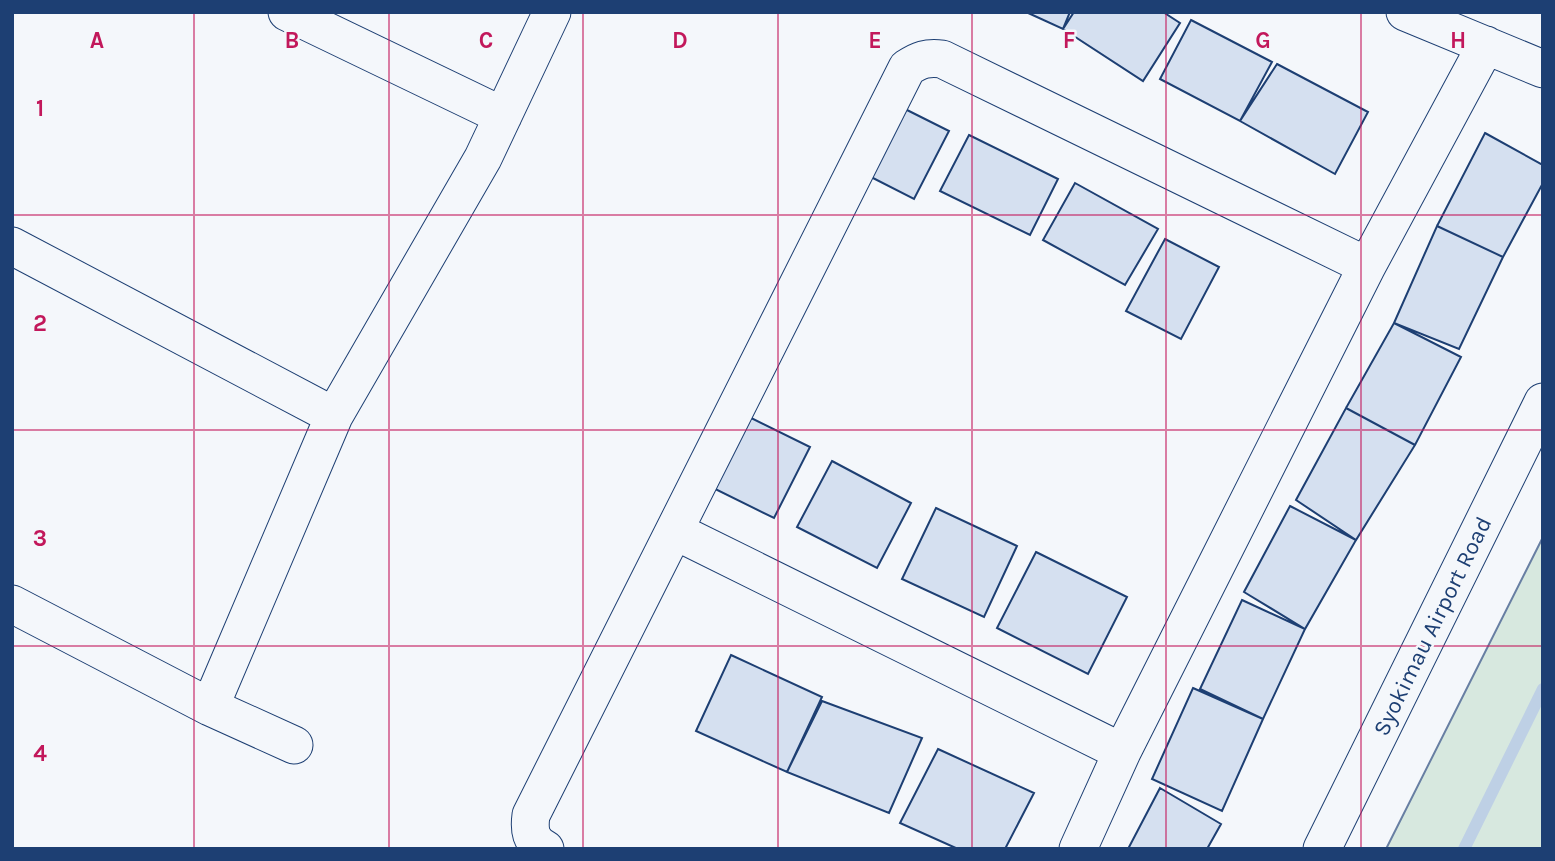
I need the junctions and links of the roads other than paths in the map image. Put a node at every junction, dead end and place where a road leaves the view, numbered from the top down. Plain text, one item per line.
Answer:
1 (287, 12) edge
2 (552, 12) edge
3 (1405, 12) edge
4 (1486, 45) junction
5 (1543, 69) edge
6 (503, 116) junction
7 (12, 246) edge
8 (1367, 267) junction
9 (1543, 402) edge
10 (334, 416) junction
11 (675, 531) junction
12 (12, 604) edge
13 (210, 707) junction
14 (294, 745) dead end
15 (1122, 752) junction
16 (545, 849) edge
17 (1078, 849) edge
18 (1322, 849) edge

1 - 6 street
2 - 6 street
3 - 4 street
4 - 5 street
4 - 8 street
6 - 10 street
7 - 10 street
8 - 11 street
8 - 15 street
9 - 18 street, Syokimau Airport Road
10 - 13 street
11 - 15 street
11 - 16 street
12 - 13 street
13 - 14 street
15 - 17 street

